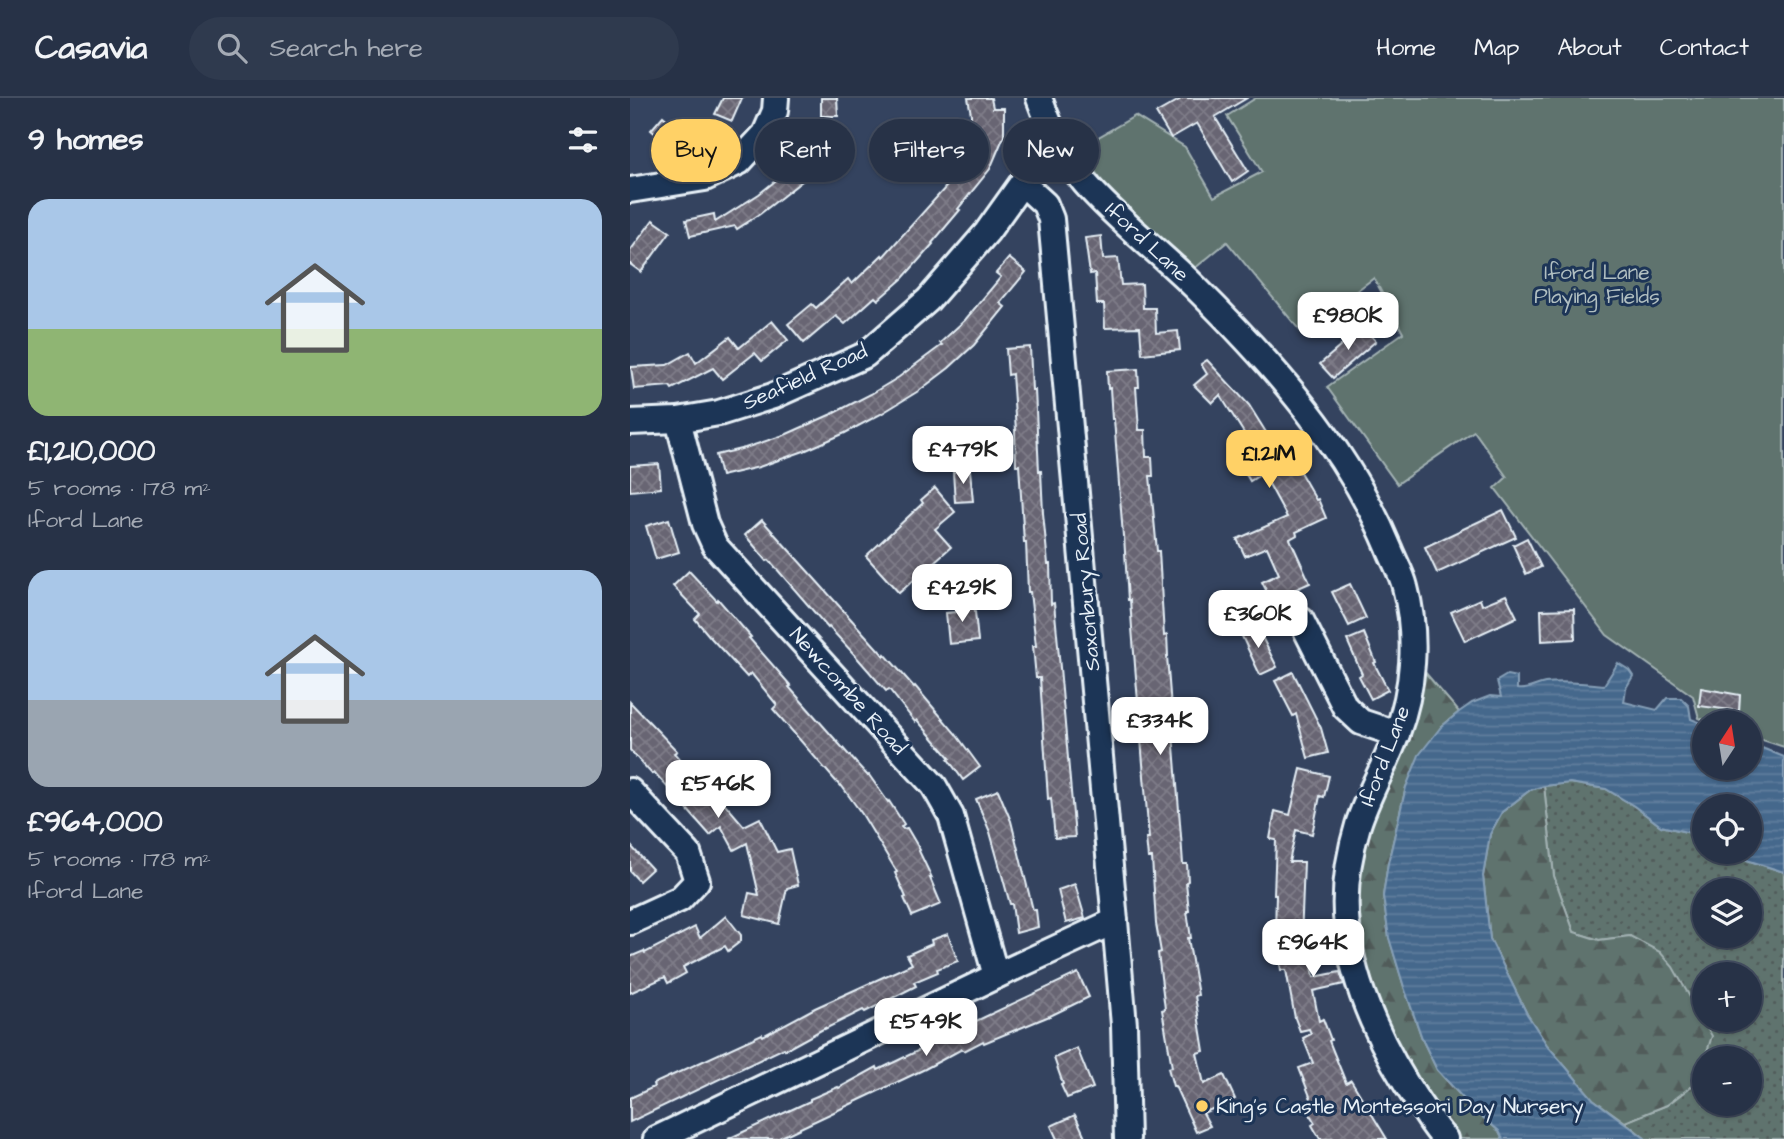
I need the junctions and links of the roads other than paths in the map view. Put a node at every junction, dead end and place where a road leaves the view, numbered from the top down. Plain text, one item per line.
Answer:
1 (776, 98) edge
2 (1039, 98) edge
3 (1046, 119) edge
4 (1084, 182) edge
5 (1022, 183) joint
6 (630, 190) edge
7 (678, 420) junction
8 (630, 422) edge
9 (1301, 621) dead end
10 (1397, 734) junction
11 (630, 792) edge
12 (1115, 921) junction
13 (630, 922) edge
14 (996, 976) junction
15 (656, 1139) edge
16 (1127, 1139) edge
17 (1445, 1139) edge

1 - 6 street
2 - 3 street, Iford Lane
4 - 10 street, Iford Lane
5 - 7 street, Seafield Road
5 - 12 street, Saxonbury Road
7 - 8 street, Seafield Road
7 - 14 street, Newcombe Road
9 - 10 street
10 - 17 street, Iford Lane
11 - 13 street
12 - 14 street
12 - 16 street, Saxonbury Road
14 - 15 street

